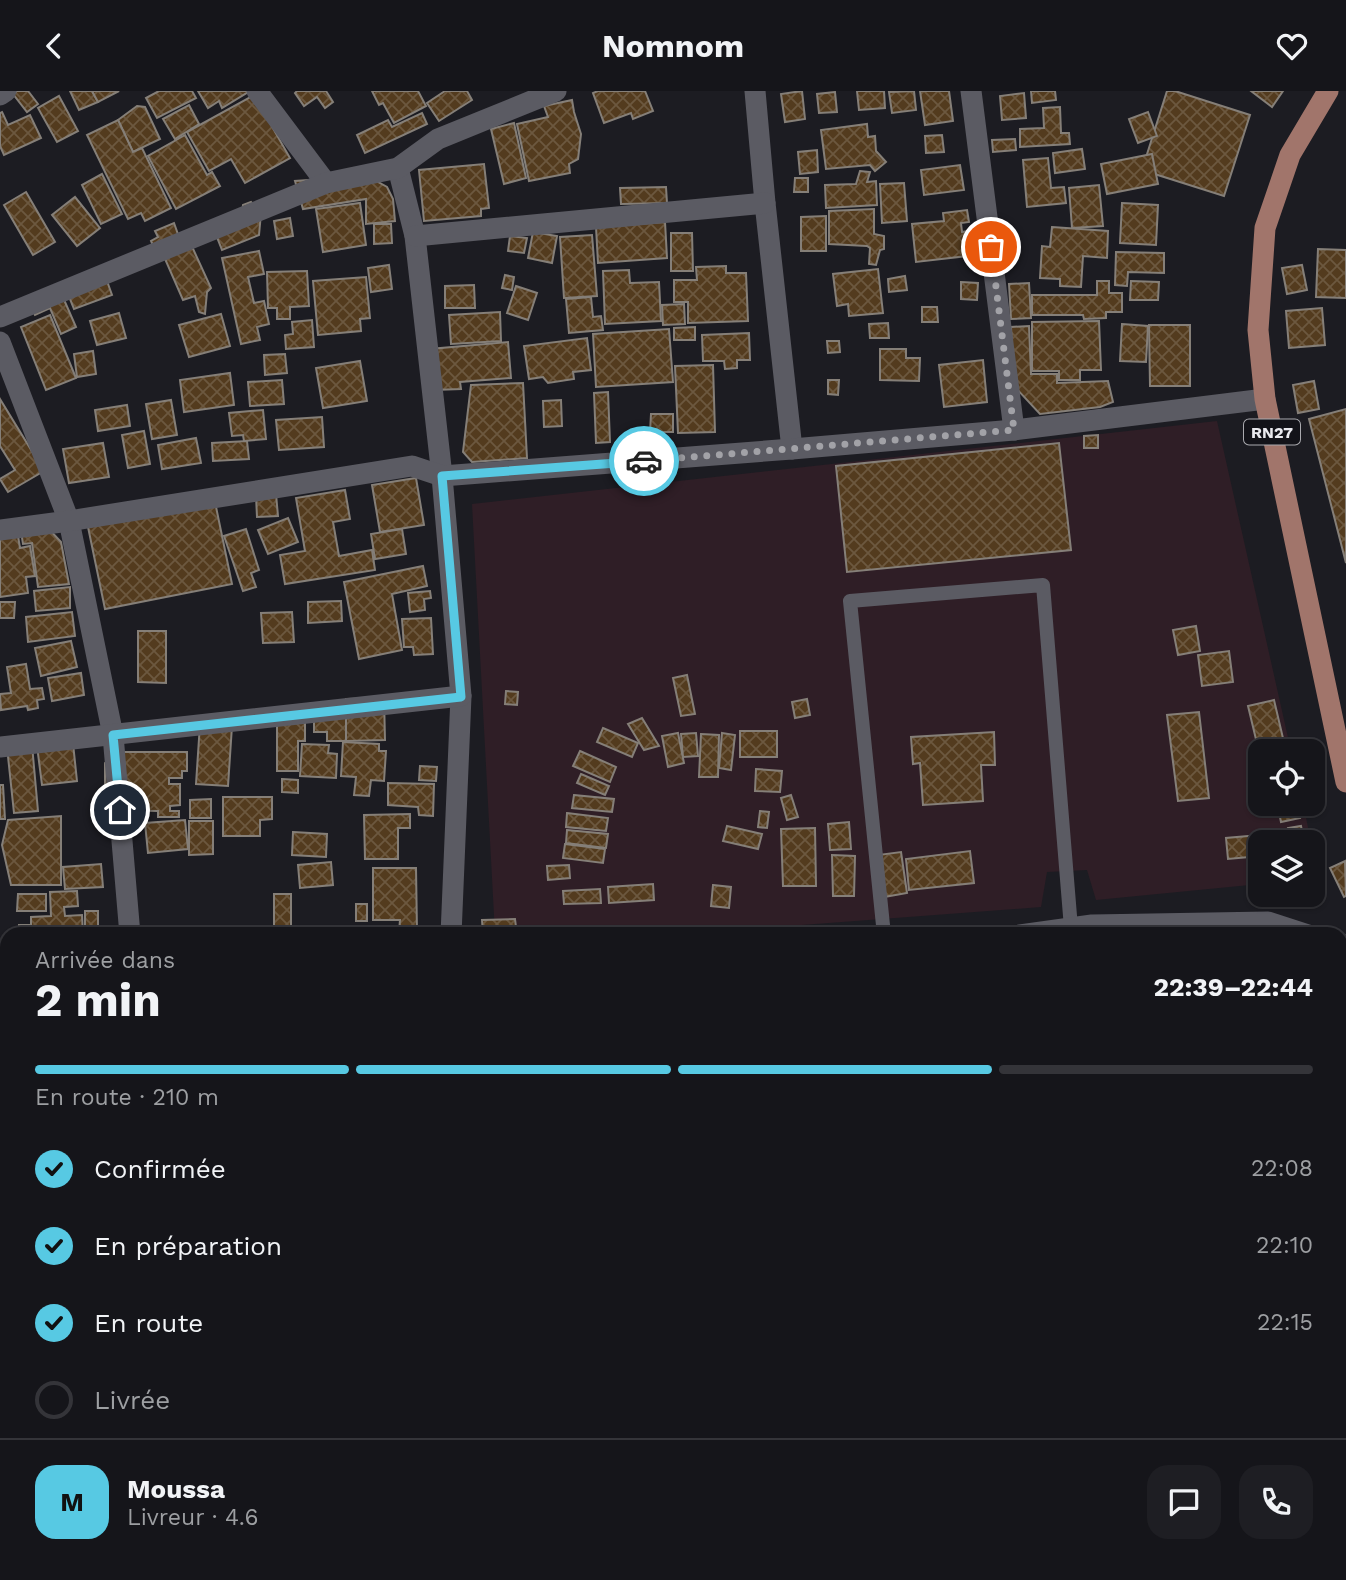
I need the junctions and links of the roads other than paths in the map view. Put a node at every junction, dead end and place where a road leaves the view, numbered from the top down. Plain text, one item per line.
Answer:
1 (6, 91) edge
2 (257, 91) edge
3 (556, 91) edge
4 (755, 91) edge
5 (971, 91) edge
6 (1328, 91) edge
7 (0, 95) edge
8 (398, 168) junction
9 (326, 183) junction
10 (765, 203) junction
11 (415, 236) junction
12 (0, 317) edge
13 (0, 342) edge
14 (1265, 399) junction
15 (1014, 430) junction
16 (792, 449) junction
17 (442, 476) junction
18 (69, 520) junction
19 (0, 530) edge
20 (461, 697) junction
21 (113, 735) junction
22 (0, 747) edge
23 (1346, 782) edge
24 (129, 927) edge
25 (451, 927) edge
26 (883, 927) edge
27 (1071, 927) edge
28 (1159, 927) edge
29 (1283, 927) edge

1 - 7 street
2 - 9 street
3 - 8 street
4 - 10 street
5 - 15 street
6 - 14 main road, RN27
8 - 9 street
8 - 11 street
9 - 12 street
10 - 11 street
10 - 16 street
11 - 17 street
13 - 18 street
14 - 15 street
14 - 23 main road, RN27
15 - 16 street
16 - 17 street
17 - 18 street
17 - 20 street
18 - 19 street
18 - 21 street
20 - 21 street
20 - 25 street
21 - 22 street
21 - 24 street
26 - 27 lane
28 - 29 street

